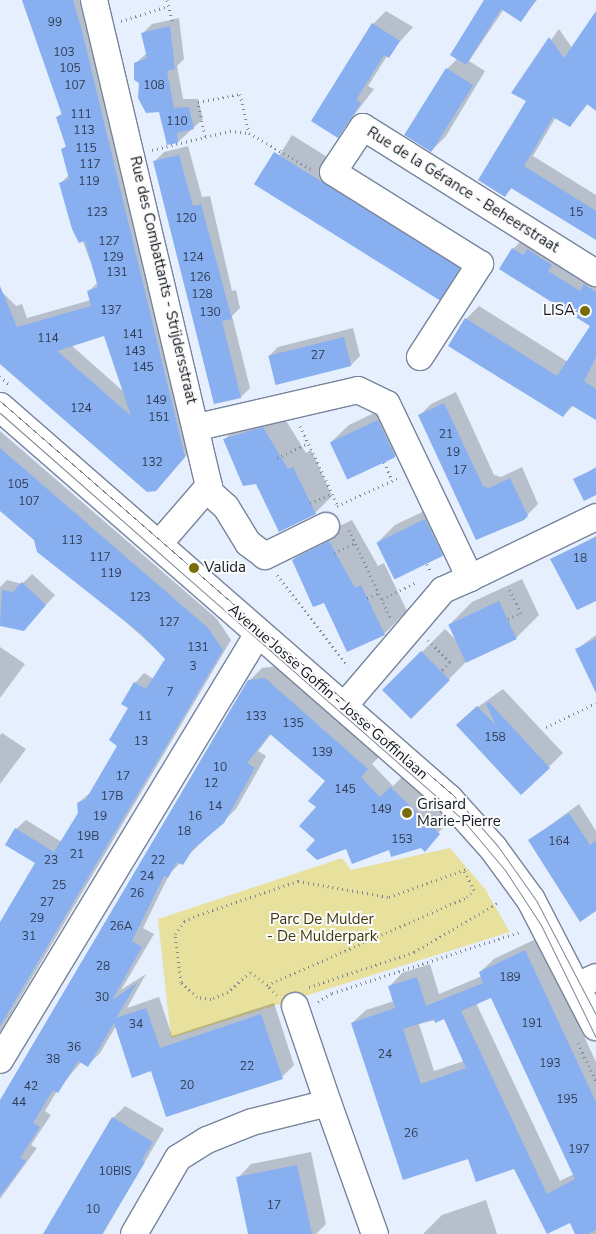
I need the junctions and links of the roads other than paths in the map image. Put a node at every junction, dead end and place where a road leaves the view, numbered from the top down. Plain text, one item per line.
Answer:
1 (94, 0) edge
2 (596, 273) edge
3 (428, 353) dead end
4 (0, 407) edge
5 (198, 427) junction
6 (206, 489) junction
7 (332, 516) road end
8 (596, 517) edge
9 (158, 545) junction
10 (470, 578) junction
11 (259, 632) junction
12 (344, 706) junction
13 (587, 982) edge
14 (292, 997) road end
15 (596, 1026) edge
16 (0, 1060) edge
17 (328, 1103) junction
18 (134, 1234) edge
19 (375, 1234) edge

1 - 5 street, Rue des Combattants - Strijdersstraat
2 - 3 street, Rue de la Gérance - Beheerstraat
4 - 9 main road, Avenue Josse Goffin - Josse Goffinlaan
5 - 6 street, Rue des Combattants - Strijdersstraat
5 - 10 street
6 - 7 street
6 - 9 street
8 - 10 street
9 - 11 main road, Avenue Josse Goffin - Josse Goffinlaan
10 - 12 street
11 - 12 main road, Avenue Josse Goffin - Josse Goffinlaan
11 - 16 street
12 - 13 main road, Avenue Josse Goffin - Josse Goffinlaan
13 - 15 main road, Avenue Josse Goffin - Josse Goffinlaan
14 - 17 street
17 - 18 street
17 - 19 street

